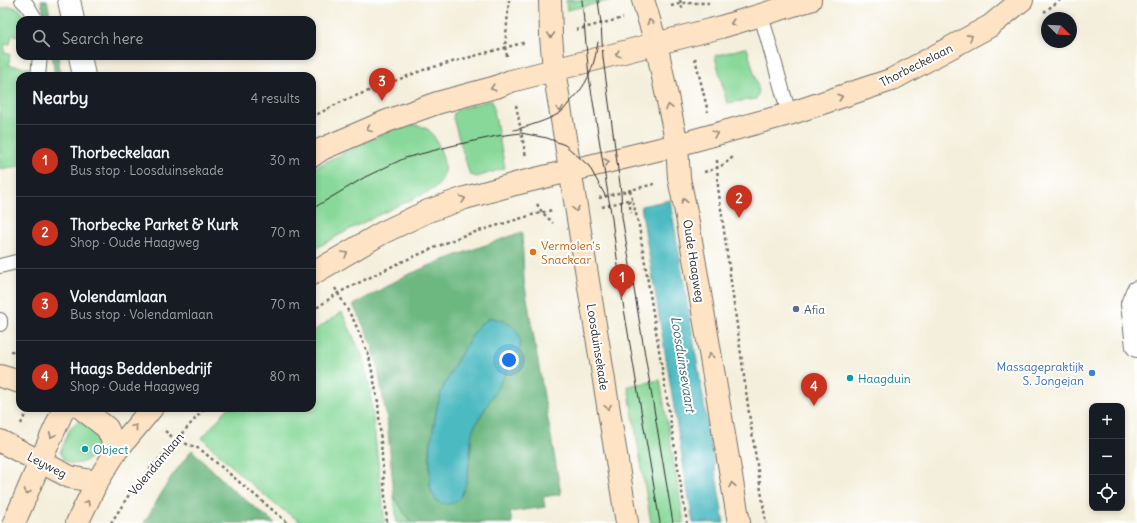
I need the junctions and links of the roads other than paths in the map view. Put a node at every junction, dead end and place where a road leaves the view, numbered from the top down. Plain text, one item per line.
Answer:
1 (22, 0) edge
2 (69, 0) edge
3 (550, 0) edge
4 (810, 0) edge
5 (1022, 0) edge
6 (645, 6) edge
7 (761, 15) junction
8 (34, 16) edge
9 (72, 16) edge
10 (656, 43) junction
11 (40, 60) edge
12 (81, 60) edge
13 (554, 70) junction
14 (38, 72) edge
15 (83, 72) edge
16 (789, 114) junction
17 (678, 145) junction
18 (316, 153) edge
19 (569, 171) junction
20 (16, 262) edge
21 (0, 266) edge
22 (316, 271) edge
23 (1137, 292) edge
24 (0, 320) edge
25 (0, 324) edge
26 (1137, 346) edge
27 (0, 376) edge
28 (16, 381) edge
29 (62, 412) edge
30 (86, 412) edge
31 (149, 412) edge
32 (0, 441) edge
33 (117, 450) junction
34 (40, 462) junction
35 (97, 482) junction
36 (14, 523) edge
37 (76, 523) edge
38 (627, 523) edge
39 (739, 523) edge

1 - 8 lane
2 - 9 street
3 -> 13 street
4 - 7 street
16 -> 5 street, Thorbeckelaan
10 -> 6 street, Oude Haagweg
7 -> 10 street
7 - 16 lane
10 -> 13 street
17 -> 10 street, Oude Haagweg
11 - 14 lane
12 - 15 street
13 -> 18 street
13 -> 19 street
17 -> 16 street, Thorbeckelaan
19 -> 17 street, Thorbeckelaan
39 -> 17 street, Oude Haagweg
22 -> 19 street
19 -> 38 street, Loosduinsekade
20 - 21 lane
23 - 26 street
24 - 25 lane
27 - 28 street
29 -> 34 street
30 - 33 street
33 -> 31 street
32 - 34 street, Leyweg
33 - 35 street
34 - 35 street, Leyweg
34 -> 36 street
37 -> 35 street

